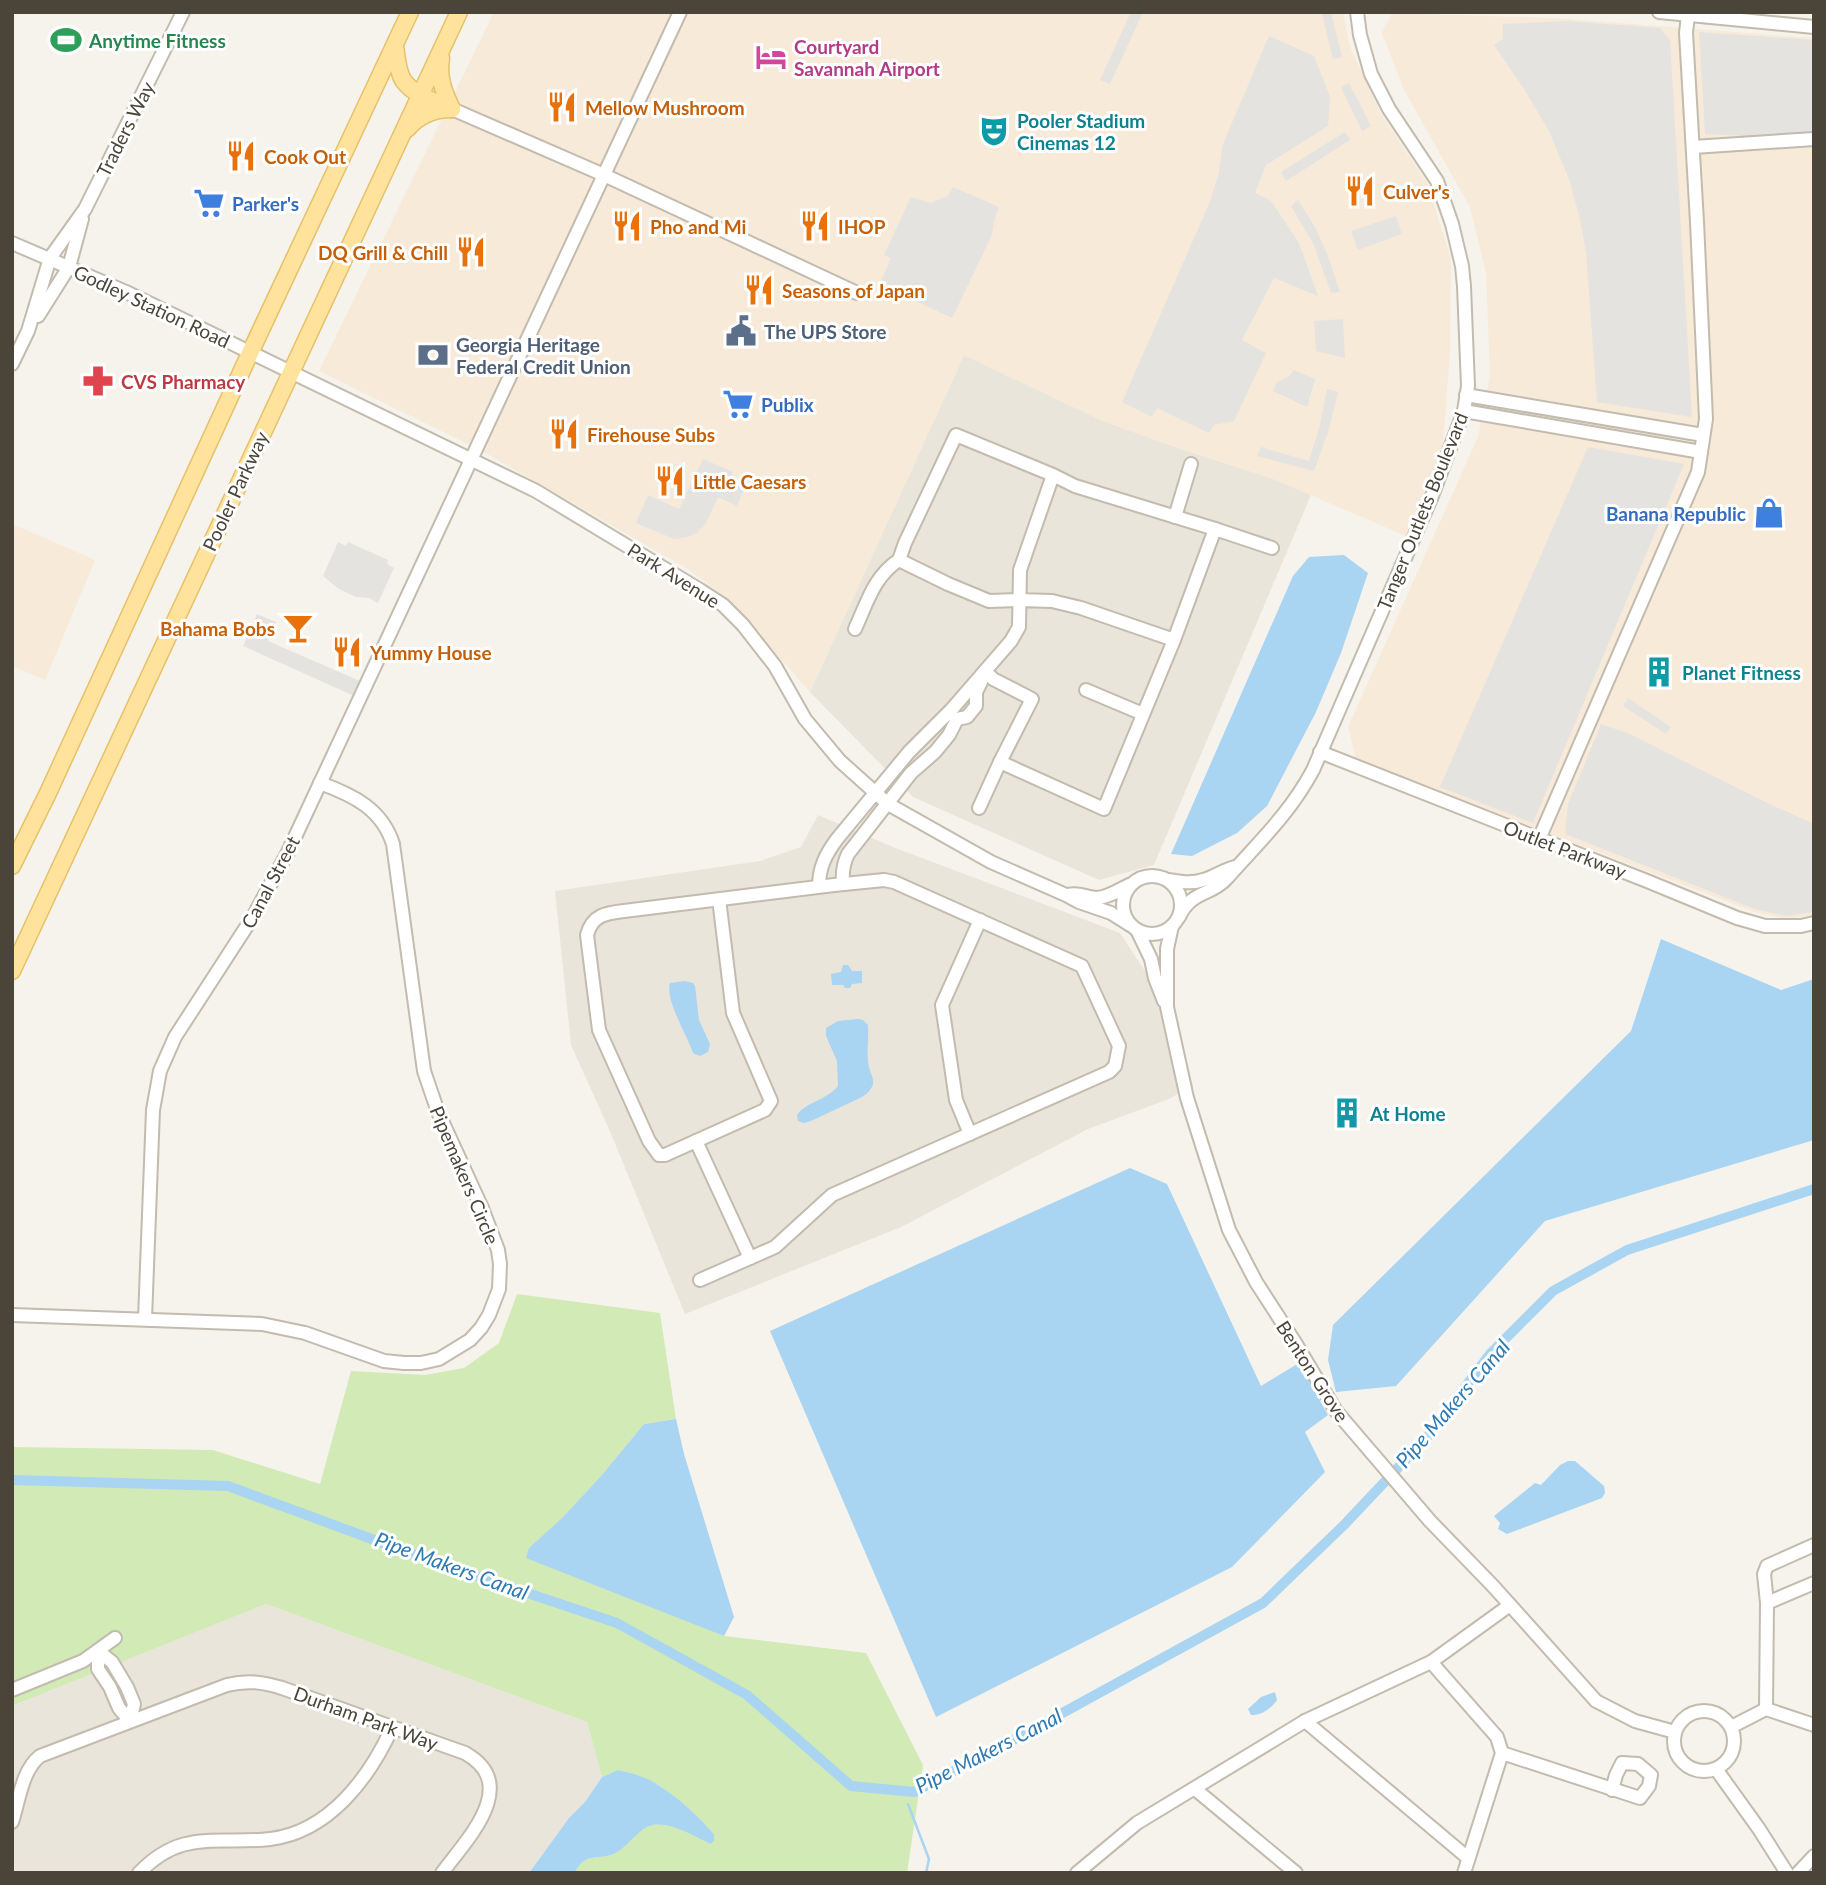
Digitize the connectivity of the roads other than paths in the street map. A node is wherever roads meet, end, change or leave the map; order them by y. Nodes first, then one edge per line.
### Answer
1 (183, 12) edge
2 (410, 12) edge
3 (459, 12) edge
4 (680, 12) edge
5 (1357, 12) edge
6 (1659, 12) edge
7 (1688, 15) junction
8 (1814, 27) edge
9 (443, 44) junction
10 (395, 46) junction
11 (420, 95) junction
12 (452, 109) junction
13 (400, 136) junction
14 (1814, 139) edge
15 (1692, 147) junction
16 (604, 175) junction
17 (85, 208) junction
18 (12, 243) edge
19 (50, 258) junction
20 (69, 267) junction
21 (857, 293) dead end
22 (28, 331) junction
23 (250, 353) junction
24 (12, 365) edge
25 (290, 373) junction
26 (1466, 395) junction
27 (1464, 411) junction
28 (1703, 435) junction
29 (1701, 452) junction
30 (471, 460) junction
31 (1191, 464) dead end
32 (1053, 475) junction
33 (1175, 517) junction
34 (1215, 529) junction
35 (1272, 548) dead end
36 (899, 560) junction
37 (1019, 600) junction
38 (855, 629) dead end
39 (1174, 640) junction
40 (983, 673) junction
41 (1086, 690) dead end
42 (1143, 713) junction
43 (1320, 752) junction
44 (1000, 762) junction
45 (320, 783) junction
46 (874, 793) junction
47 (888, 804) junction
48 (979, 808) dead end
49 (1539, 839) junction
50 (12, 866) edge
51 (1235, 867) junction
52 (1168, 880) junction
53 (1132, 883) junction
54 (843, 884) junction
55 (819, 886) junction
56 (1066, 895) junction
57 (719, 899) junction
58 (980, 920) junction
59 (1176, 922) junction
60 (1814, 923) edge
61 (1134, 927) junction
62 (12, 971) edge
63 (1167, 1007) junction
64 (970, 1134) junction
65 (696, 1141) junction
66 (750, 1258) junction
67 (701, 1280) dead end
68 (12, 1315) edge
69 (145, 1319) junction
70 (1814, 1545) edge
71 (1814, 1583) edge
72 (1767, 1603) junction
73 (1510, 1605) junction
74 (115, 1638) dead end
75 (98, 1651) junction
76 (1431, 1662) junction
77 (121, 1675) junction
78 (107, 1683) junction
79 (12, 1690) edge
80 (1766, 1709) junction
81 (130, 1721) junction
82 (1305, 1721) junction
83 (1814, 1725) edge
84 (1731, 1727) junction
85 (392, 1728) junction
86 (1675, 1731) junction
87 (1502, 1753) junction
88 (1716, 1769) junction
89 (1195, 1789) junction
90 (1612, 1790) dead end
91 (12, 1822) edge
92 (1814, 1856) edge
93 (1468, 1858) junction
94 (139, 1873) edge
95 (442, 1873) edge
96 (1077, 1873) edge
97 (1296, 1873) edge
98 (1464, 1873) edge
99 (1787, 1873) edge
100 (1798, 1873) edge

1 - 17 street, Traders Way
2 - 10 main road
3 - 9 main road, Pooler Parkway
4 - 16 street, Canal Street
5 - 26 street, Tanger Outlets Boulevard
6 - 7 street
7 - 8 street
7 - 15 street
9 - 11 main road, Pooler Parkway
9 - 12 main road
10 - 11 main road
10 - 23 main road
11 - 12 main road
11 - 13 main road, Pooler Parkway
12 - 13 main road
12 - 16 street
13 - 25 main road, Pooler Parkway
14 - 15 street
15 - 28 street
16 - 21 street
16 - 30 street, Canal Street
17 - 19 street, Traders Way
17 - 20 street, Traders Way
18 - 19 street, Godley Station Road
19 - 20 street, Godley Station Road
19 - 22 street, Traders Way
20 - 22 street, Traders Way
20 - 23 street, Godley Station Road
22 - 24 street
23 - 25 street, Godley Station Road
23 - 50 main road
25 - 30 street, Park Avenue
25 - 62 main road, Pooler Parkway
26 - 27 street, Tanger Outlets Boulevard
26 - 28 street
27 - 29 street
27 - 43 street, Tanger Outlets Boulevard
28 - 29 street
29 - 49 street
30 - 45 street, Canal Street
30 - 46 street, Park Avenue
31 - 33 street
32 - 33 street
32 - 36 street
32 - 37 street
33 - 34 street
34 - 35 street
34 - 39 street
36 - 37 street
36 - 38 street
37 - 39 street
37 - 40 street
39 - 42 street
40 - 44 street
40 - 46 street
40 - 47 street
41 - 42 street
42 - 44 street
43 - 49 street, Outlet Parkway
43 - 51 street, Tanger Outlets Boulevard
44 - 48 street
45 - 69 street, Canal Street
45 - 69 street, Pipemakers Circle
46 - 47 street, Park Avenue
46 - 55 street
47 - 54 street
47 - 56 street, Park Avenue
49 - 60 street, Outlet Parkway
51 - 52 street
51 - 59 street, Tanger Outlets Boulevard
52 - 53 street
52 - 59 street
53 - 56 street, Park Avenue
53 - 61 street
54 - 55 street
54 - 58 street
55 - 57 street
56 - 61 street, Park Avenue
57 - 65 street
57 - 65 street
58 - 64 street
58 - 64 street
59 - 61 street
59 - 63 street, Benton Grove
61 - 63 street, Benton Grove
63 - 73 street, Benton Grove
64 - 66 street
65 - 66 street
66 - 67 street
68 - 69 street, Pipemakers Circle
70 - 72 street
71 - 72 street
72 - 80 street
73 - 76 street
73 - 86 street, Benton Grove
74 - 75 street
75 - 77 street
75 - 78 street
75 - 79 street
76 - 82 street
76 - 87 street
77 - 78 street
77 - 81 street
78 - 81 street
80 - 83 street
80 - 84 street
81 - 85 street, Durham Park Way
81 - 91 street, Durham Park Way
82 - 89 street
82 - 93 street
84 - 86 street
84 - 88 street
85 - 94 street
85 - 95 street, Durham Park Way
86 - 88 street
87 - 90 street
87 - 93 street
88 - 99 street
89 - 96 street
89 - 97 street
92 - 100 street
93 - 98 street

